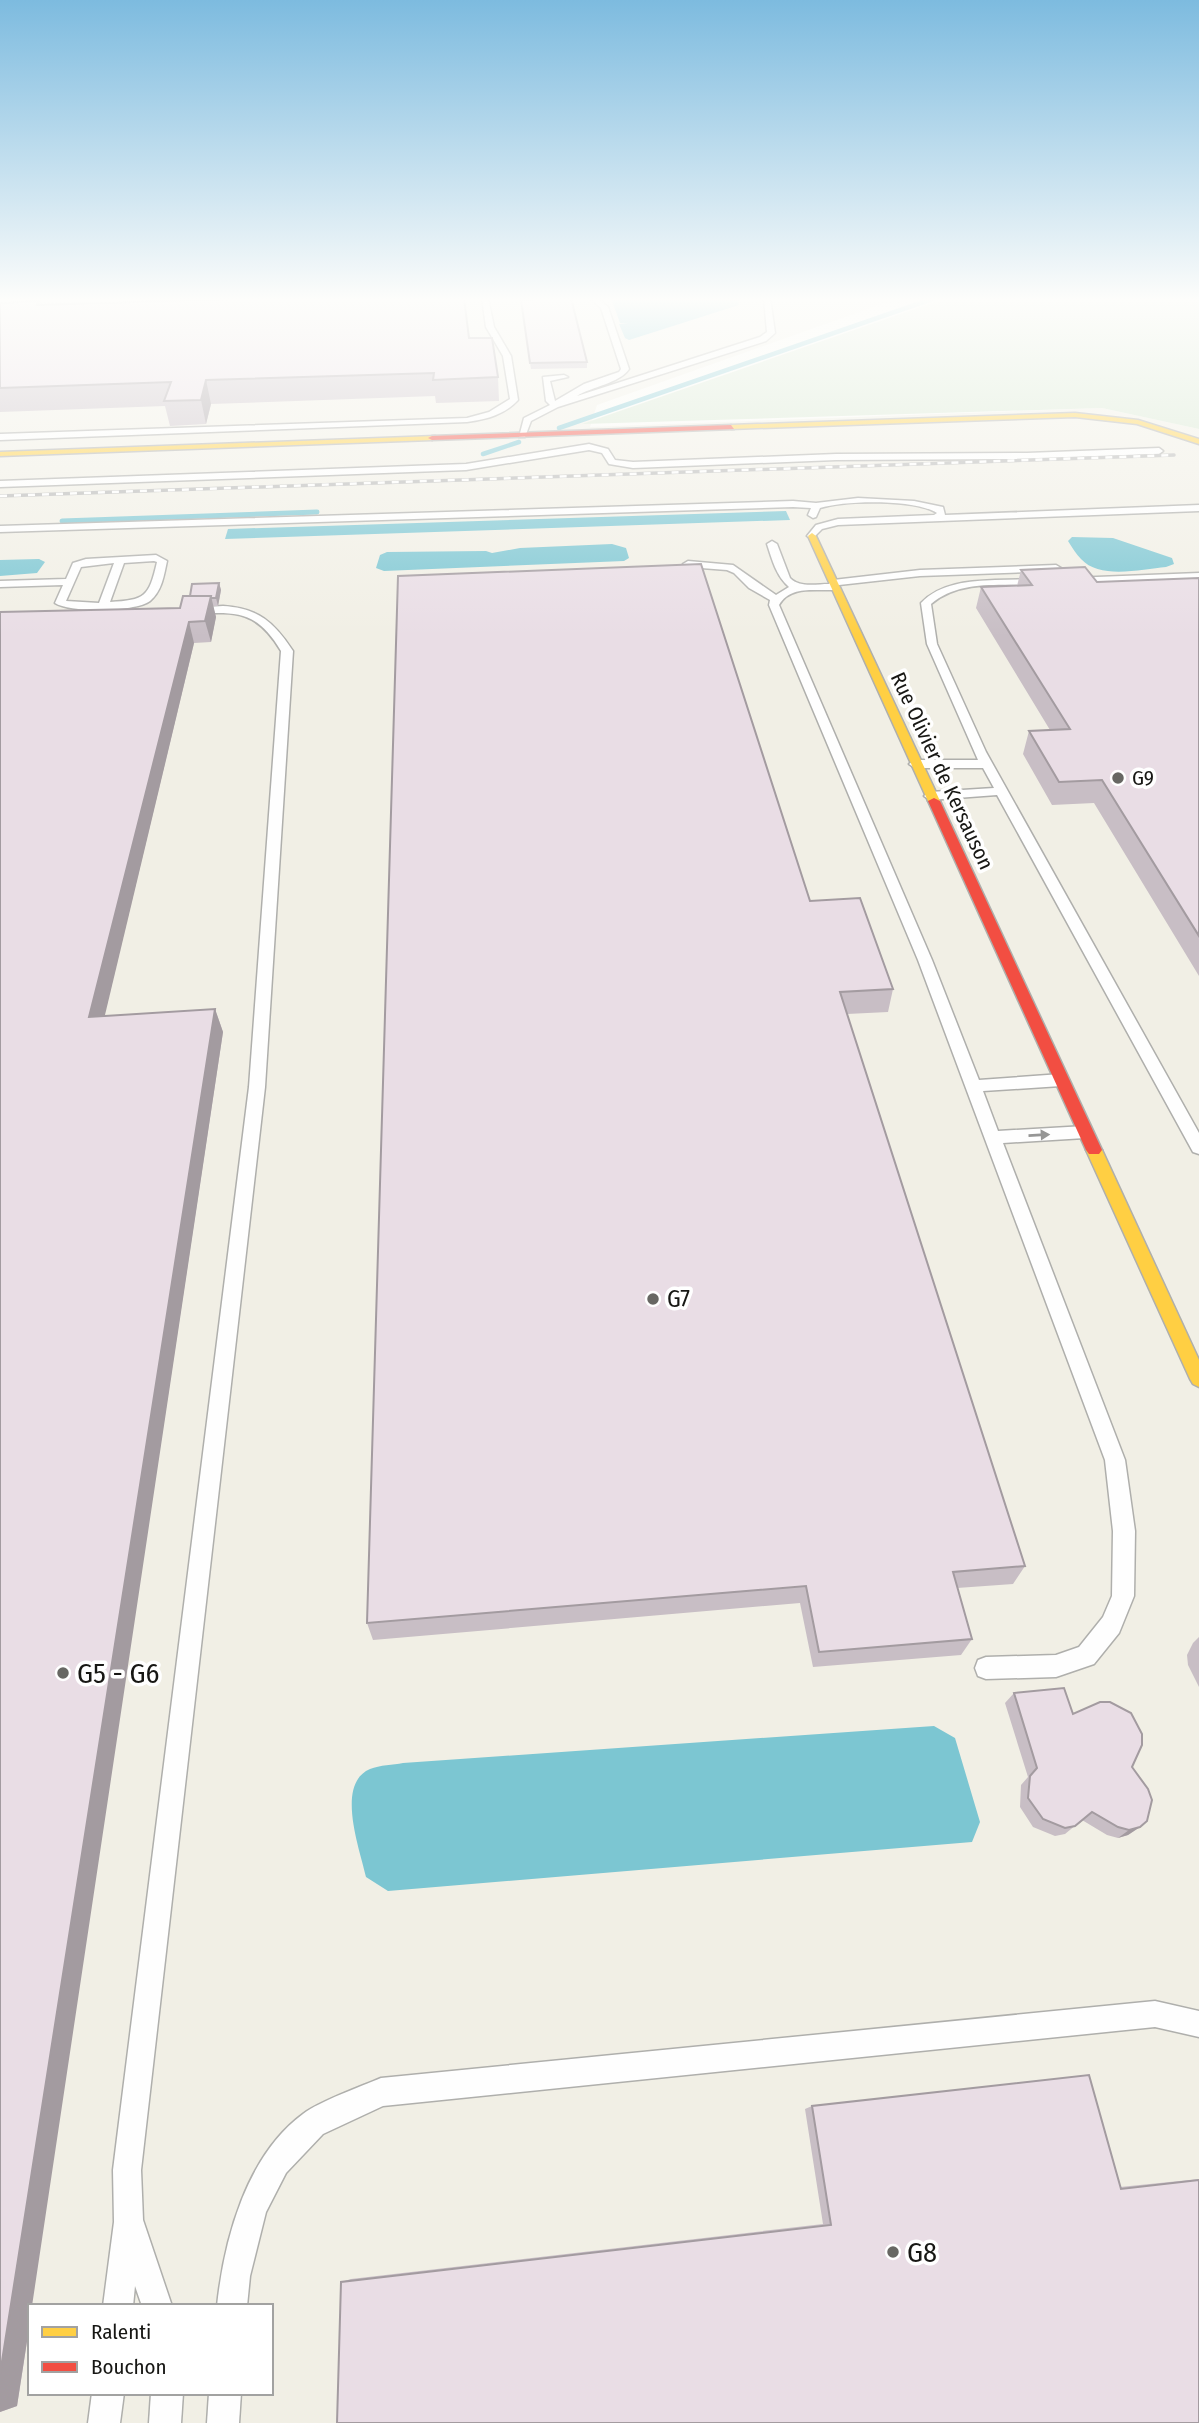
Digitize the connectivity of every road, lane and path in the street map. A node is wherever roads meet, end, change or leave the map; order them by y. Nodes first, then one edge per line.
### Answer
1 (502, 411) joint
2 (542, 411) edge
3 (532, 416) junction
4 (522, 435) junction
5 (0, 437) edge
6 (1199, 442) edge
7 (1159, 451) dead end
8 (0, 454) edge
9 (0, 484) edge
10 (820, 504) junction
11 (1199, 508) edge
12 (938, 517) junction
13 (0, 529) edge
14 (816, 532) junction
15 (772, 544) dead end
16 (120, 560) junction
17 (688, 564) edge
18 (1056, 568) edge
19 (1199, 576) edge
20 (69, 582) junction
21 (0, 584) edge
22 (834, 585) junction
23 (795, 587) junction
24 (776, 599) junction
25 (103, 606) junction
26 (50, 618) edge
27 (915, 764) junction
28 (987, 764) junction
29 (1002, 791) junction
30 (930, 796) junction
31 (1061, 1080) junction
32 (973, 1086) junction
33 (1085, 1132) junction
34 (993, 1138) junction
35 (1199, 1148) edge
36 (1199, 1379) edge
37 (986, 1668) dead end
38 (1199, 2024) edge
39 (128, 2220) junction
40 (118, 2304) edge
41 (156, 2304) edge
42 (232, 2304) edge
43 (108, 2395) edge
44 (167, 2395) edge
45 (225, 2395) edge
46 (104, 2423) edge
47 (164, 2423) edge
48 (223, 2423) edge

1 - 3 lane
1 - 5 lane
2 - 3 lane
3 - 4 lane
4 - 6 street
4 - 8 street
7 - 9 lane
10 - 12 lane
10 - 13 lane
10 - 14 lane
11 - 12 lane
12 - 14 lane
14 - 22 street, Rue Olivier de Kersauson
15 - 23 lane
16 - 20 lane
16 - 25 lane
16 - 25 lane
17 - 24 lane
18 - 22 lane
19 - 28 lane
20 - 21 lane
20 - 25 lane
22 - 23 lane
22 - 27 street, Rue Olivier de Kersauson
23 - 24 lane
24 - 32 lane
26 - 39 lane
27 - 28 lane
27 - 30 street, Rue Olivier de Kersauson
28 - 29 lane
29 - 30 lane
29 - 35 lane
30 - 31 street, Rue Olivier de Kersauson
31 - 32 lane
31 - 33 street, Rue Olivier de Kersauson
32 - 34 lane
34 -> 33 lane
33 - 36 street, Rue Olivier de Kersauson
34 - 37 lane
38 - 42 lane
39 - 40 lane
39 - 41 lane
43 - 46 lane
44 - 47 lane
45 - 48 lane

